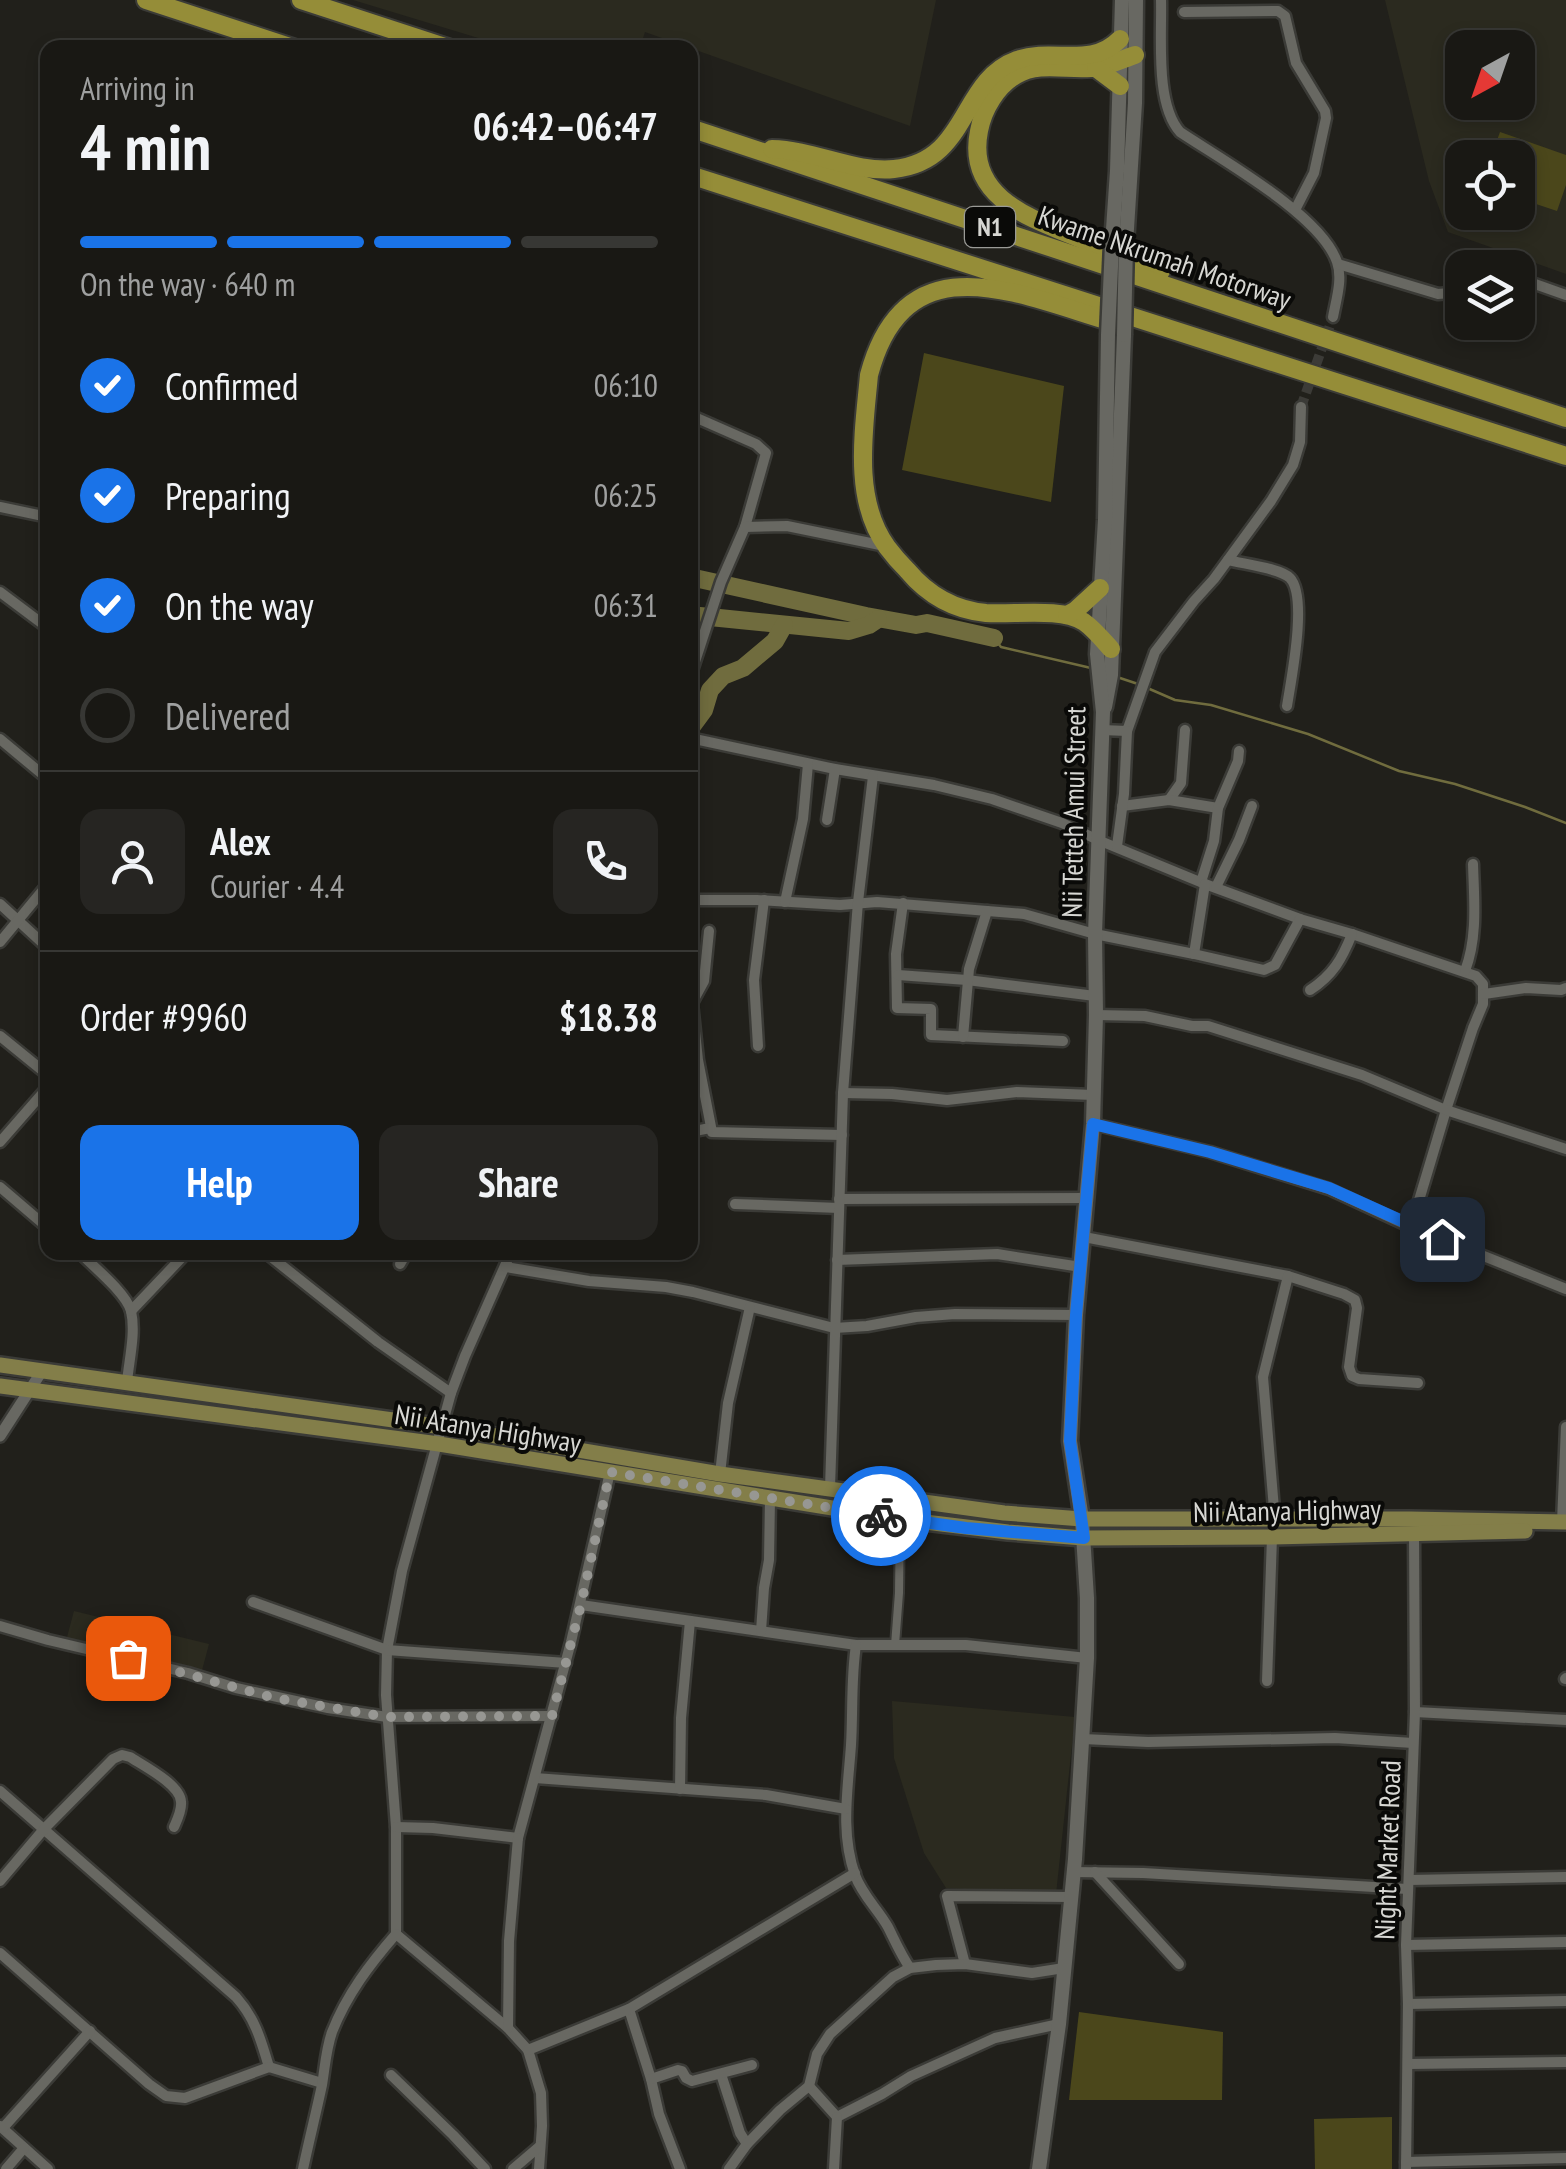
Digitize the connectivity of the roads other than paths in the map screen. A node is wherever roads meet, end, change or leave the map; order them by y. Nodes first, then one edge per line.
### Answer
1 (146, 0) edge
2 (301, 0) edge
3 (1122, 0) edge
4 (1136, 0) edge
5 (1161, 0) edge
6 (1184, 12) dead end
7 (1120, 39) junction
8 (268, 40) edge
9 (424, 40) edge
10 (1128, 58) junction
11 (1096, 68) junction
12 (1120, 86) junction
13 (698, 131) edge
14 (748, 148) junction
15 (698, 178) edge
16 (1295, 210) junction
17 (1120, 244) junction
18 (1338, 264) junction
19 (1535, 284) edge
20 (1445, 293) edge
21 (1566, 294) edge
22 (1333, 317) tunnel mouth
23 (1290, 328) junction
24 (1116, 335) junction
25 (1279, 362) junction
26 (1301, 407) tunnel mouth
27 (1566, 418) edge
28 (698, 419) edge
29 (1566, 456) edge
30 (0, 506) edge
31 (40, 516) edge
32 (745, 527) junction
33 (886, 546) junction
34 (1228, 560) junction
35 (1100, 588) junction
36 (0, 592) edge
37 (1067, 615) junction
38 (40, 622) edge
39 (1098, 635) junction
40 (1111, 650) junction
41 (698, 652) edge
42 (1288, 706) dead end
43 (1103, 712) junction
44 (1102, 730) junction
45 (1126, 730) junction
46 (1185, 730) dead end
47 (0, 739) edge
48 (698, 740) edge
49 (1239, 751) dead end
50 (808, 764) junction
51 (835, 769) junction
52 (40, 772) edge
53 (873, 776) junction
54 (1169, 800) junction
55 (1122, 806) junction
56 (1252, 806) dead end
57 (1218, 808) junction
58 (826, 820) dead end
59 (1098, 840) junction
60 (1117, 846) junction
61 (1473, 864) dead end
62 (1208, 884) junction
63 (40, 894) edge
64 (698, 900) edge
65 (764, 900) junction
66 (785, 902) junction
67 (858, 902) junction
68 (0, 904) edge
69 (903, 904) junction
70 (987, 911) junction
71 (1300, 919) junction
72 (17, 921) junction
73 (709, 931) dead end
74 (1096, 934) junction
75 (1352, 934) junction
76 (40, 941) edge
77 (0, 942) edge
78 (1194, 954) junction
79 (1466, 971) junction
80 (898, 976) junction
81 (967, 980) junction
82 (1566, 988) edge
83 (1310, 990) dead end
84 (698, 993) edge
85 (1484, 994) junction
86 (1095, 996) junction
87 (1096, 1014) junction
88 (0, 1036) edge
89 (963, 1037) junction
90 (1063, 1042) dead end
91 (758, 1046) dead end
92 (698, 1056) edge
93 (40, 1068) edge
94 (843, 1093) junction
95 (1094, 1095) junction
96 (40, 1096) edge
97 (1446, 1110) junction
98 (1093, 1124) junction
99 (710, 1128) junction
100 (698, 1130) edge
101 (842, 1136) junction
102 (0, 1142) edge
103 (1566, 1149) edge
104 (0, 1187) edge
105 (1088, 1198) junction
106 (839, 1203) junction
107 (735, 1204) dead end
108 (40, 1221) edge
109 (1411, 1227) junction
110 (1084, 1237) junction
111 (87, 1260) edge
112 (179, 1260) edge
113 (275, 1260) edge
114 (402, 1260) edge
115 (508, 1260) edge
116 (836, 1260) junction
117 (400, 1264) dead end
118 (506, 1267) junction
119 (1081, 1267) junction
120 (1288, 1276) junction
121 (1566, 1289) edge
122 (750, 1306) junction
123 (130, 1311) junction
124 (1076, 1315) junction
125 (834, 1328) junction
126 (0, 1365) edge
127 (42, 1372) junction
128 (127, 1382) junction
129 (1418, 1383) dead end
130 (0, 1386) edge
131 (30, 1391) junction
132 (451, 1393) junction
133 (443, 1427) junction
134 (1566, 1427) edge
135 (0, 1436) edge
136 (439, 1444) junction
137 (610, 1472) junction
138 (720, 1474) junction
139 (830, 1488) junction
140 (770, 1498) junction
141 (900, 1519) junction
142 (1082, 1520) junction
143 (1565, 1525) edge
144 (1273, 1529) junction
145 (1414, 1533) junction
146 (1084, 1538) junction
147 (252, 1602) dead end
148 (581, 1605) junction
149 (690, 1621) junction
150 (0, 1626) edge
151 (761, 1631) junction
152 (856, 1644) junction
153 (895, 1644) junction
154 (387, 1650) junction
155 (1087, 1658) junction
156 (566, 1663) junction
157 (1267, 1681) dead end
158 (1416, 1712) junction
159 (552, 1716) junction
160 (387, 1717) junction
161 (1566, 1720) edge
162 (1083, 1739) junction
163 (1413, 1744) junction
164 (535, 1778) junction
165 (680, 1788) junction
166 (0, 1790) edge
167 (846, 1809) junction
168 (174, 1827) dead end
169 (396, 1828) junction
170 (44, 1829) junction
171 (518, 1838) junction
172 (1073, 1872) junction
173 (1095, 1872) junction
174 (854, 1873) junction
175 (1566, 1877) edge
176 (0, 1881) edge
177 (1408, 1885) junction
178 (1070, 1897) junction
179 (396, 1934) junction
180 (1566, 1942) edge
181 (1406, 1944) junction
182 (0, 1953) edge
183 (964, 1964) junction
184 (1179, 1964) dead end
185 (910, 1968) junction
186 (1064, 1968) junction
187 (1566, 2001) edge
188 (1408, 2004) junction
189 (629, 2009) junction
190 (1060, 2024) junction
191 (508, 2028) junction
192 (90, 2032) junction
193 (528, 2050) junction
194 (1566, 2062) edge
195 (1408, 2064) junction
196 (752, 2065) dead end
197 (269, 2066) junction
198 (721, 2074) junction
199 (390, 2075) dead end
200 (651, 2078) junction
201 (322, 2083) junction
202 (808, 2086) junction
203 (837, 2117) junction
204 (2, 2127) edge
205 (747, 2144) junction
206 (540, 2146) junction
207 (24, 2148) junction
208 (1566, 2158) edge
209 (1406, 2166) edge
210 (6, 2169) edge
211 (48, 2169) edge
212 (303, 2169) edge
213 (484, 2169) edge
214 (513, 2169) edge
215 (539, 2169) edge
216 (680, 2169) edge
217 (728, 2169) edge
218 (834, 2169) edge
219 (1039, 2169) edge

1 - 8 highway
2 - 9 highway
3 - 7 main road
4 - 10 main road
5 - 16 street
6 - 16 street
7 - 10 main road
7 - 14 highway
10 - 11 highway
10 - 12 main road, Nii Tetteh Amui Street
10 - 17 main road
11 - 12 highway
11 - 23 highway
12 - 17 main road, Nii Tetteh Amui Street
13 - 14 highway, Kwame Nkrumah Motorway / N1
14 - 23 highway, Kwame Nkrumah Motorway / N1
15 - 25 highway, N1
16 - 18 street
17 - 24 main road, Nii Tetteh Amui Street, bridge
18 - 20 street
18 - 22 street
19 - 21 street
23 - 27 highway, Kwame Nkrumah Motorway / N1
24 - 35 main road, Nii Tetteh Amui Street
24 - 40 main road
25 - 29 highway, N1
25 - 33 highway
26 - 34 street
28 - 32 street
30 - 31 street
32 - 33 street
32 - 41 street
33 - 37 highway
34 - 42 street
34 - 45 street
35 - 37 highway
35 - 39 main road, Nii Tetteh Amui Street
36 - 38 street
37 - 39 highway
39 - 40 highway
39 - 43 main road, Nii Tetteh Amui Street
40 - 43 main road
43 - 44 main road, Nii Tetteh Amui Street
44 - 45 street
44 - 59 main road, Nii Tetteh Amui Street
45 - 55 street
46 - 54 street
47 - 52 street
48 - 50 street
49 - 57 street
50 - 51 street
50 - 66 street
51 - 53 street
51 - 58 street
53 - 59 street
53 - 67 street
54 - 55 street
54 - 57 street
55 - 60 street
56 - 62 street
57 - 62 street
59 - 60 street
59 - 74 main road, Nii Tetteh Amui Street
60 - 62 street
61 - 79 street
62 - 71 street
62 - 78 street
63 - 72 street
64 - 65 street
65 - 66 street
65 - 91 street
66 - 67 street
67 - 69 street
67 - 94 street
68 - 72 street
69 - 70 street
69 - 80 street
70 - 74 street
70 - 81 street
71 - 75 street
71 - 78 street
72 - 76 street
72 - 77 street
73 - 84 street
74 - 78 street
74 - 86 main road, Nii Tetteh Amui Street
75 - 79 street
75 - 83 street
79 - 85 street
80 - 81 street
80 - 89 street
81 - 86 street
81 - 89 street
82 - 85 street
85 - 97 street
86 - 87 main road, Nii Tetteh Amui Street
87 - 95 main road, Nii Tetteh Amui Street
87 - 97 street
88 - 93 street
89 - 90 street
92 - 99 street
94 - 95 street
94 - 101 street
95 - 98 main road, Nii Tetteh Amui Street
96 - 102 street
97 - 103 street
97 - 109 street
98 - 105 main road, Nii Tetteh Amui Street
98 - 109 street
99 - 100 street
99 - 101 street
101 - 106 street
104 - 108 street
105 - 106 street
105 - 110 main road, Nii Tetteh Amui Street
106 - 107 street
106 - 116 street
109 - 121 street
110 - 119 main road, Nii Tetteh Amui Street
110 - 120 street
111 - 123 street
112 - 123 street
113 - 132 street
114 - 117 street
115 - 118 street
116 - 119 street
116 - 125 street
118 - 122 street
118 - 132 street
119 - 124 main road, Nii Tetteh Amui Street
120 - 129 street
120 - 144 street
122 - 125 street
122 - 138 street
123 - 128 street
124 - 125 street
124 - 142 main road, Nii Tetteh Amui Street
125 - 139 street
126 - 127 main road
127 - 128 main road
127 - 131 street
128 - 133 main road
130 - 131 main road, Nii Atanya Highway
131 - 135 street
131 - 136 main road, Nii Atanya Highway
132 - 133 street
133 - 136 street
133 - 138 main road
134 - 143 street
136 - 137 main road, Nii Atanya Highway
136 - 154 street
137 - 140 main road, Nii Atanya Highway
137 - 148 street
138 - 139 main road
139 - 142 main road
140 - 141 main road, Nii Atanya Highway
140 - 151 street
141 - 146 main road, Nii Atanya Highway
141 - 153 street
142 - 144 main road
142 - 146 main road, Nii Tetteh Amui Street
143 - 144 main road
143 - 145 main road, Nii Atanya Highway
144 - 145 main road, Nii Atanya Highway
144 - 146 main road, Nii Atanya Highway
144 - 157 street
145 - 158 street, Night Market Road
146 - 155 main road, Nii Tetteh Amui Street
147 - 154 street
148 - 149 street
148 - 156 street
149 - 151 street
149 - 165 street
150 - 160 street
151 - 152 street
152 - 153 street
152 - 167 street
153 - 155 street
154 - 156 street
154 - 160 street
155 - 162 main road, Nii Tetteh Amui Street
156 - 159 street
158 - 161 street
158 - 163 street, Night Market Road
159 - 160 street
159 - 164 street
160 - 169 street
162 - 163 street
162 - 172 main road, Nii Tetteh Amui Street
163 - 177 street, Night Market Road
164 - 165 street
164 - 171 street
165 - 167 street
166 - 170 street
167 - 174 street
168 - 170 street
169 - 171 street
169 - 179 street
170 - 176 street
170 - 197 street
171 - 191 street
172 - 173 street
172 - 178 main road, Nii Tetteh Amui Street
173 - 177 street
173 - 184 street
174 - 185 street
174 - 189 street
175 - 177 street
177 - 181 street, Night Market Road
178 - 183 street
178 - 186 main road, Nii Tetteh Amui Street
179 - 191 street
179 - 201 street
180 - 181 street
181 - 188 street, Night Market Road
182 - 192 street
183 - 185 street
183 - 186 street
185 - 202 street
186 - 190 main road, Nii Tetteh Amui Street
187 - 188 street
188 - 195 street, Night Market Road
189 - 193 street
189 - 200 street
190 - 203 street
190 - 219 main road, Nii Tetteh Amui Street
191 - 193 street
192 - 197 street
192 - 204 street
193 - 206 street
194 - 195 street
195 - 209 street, Night Market Road
196 - 198 street
197 - 201 street
198 - 200 street
198 - 205 street
199 - 213 street
200 - 216 street
201 - 212 street
202 - 203 street
202 - 205 street
203 - 218 street
204 - 207 street
205 - 217 street
206 - 214 street
206 - 215 street
207 - 210 street
207 - 211 street
208 - 209 street

